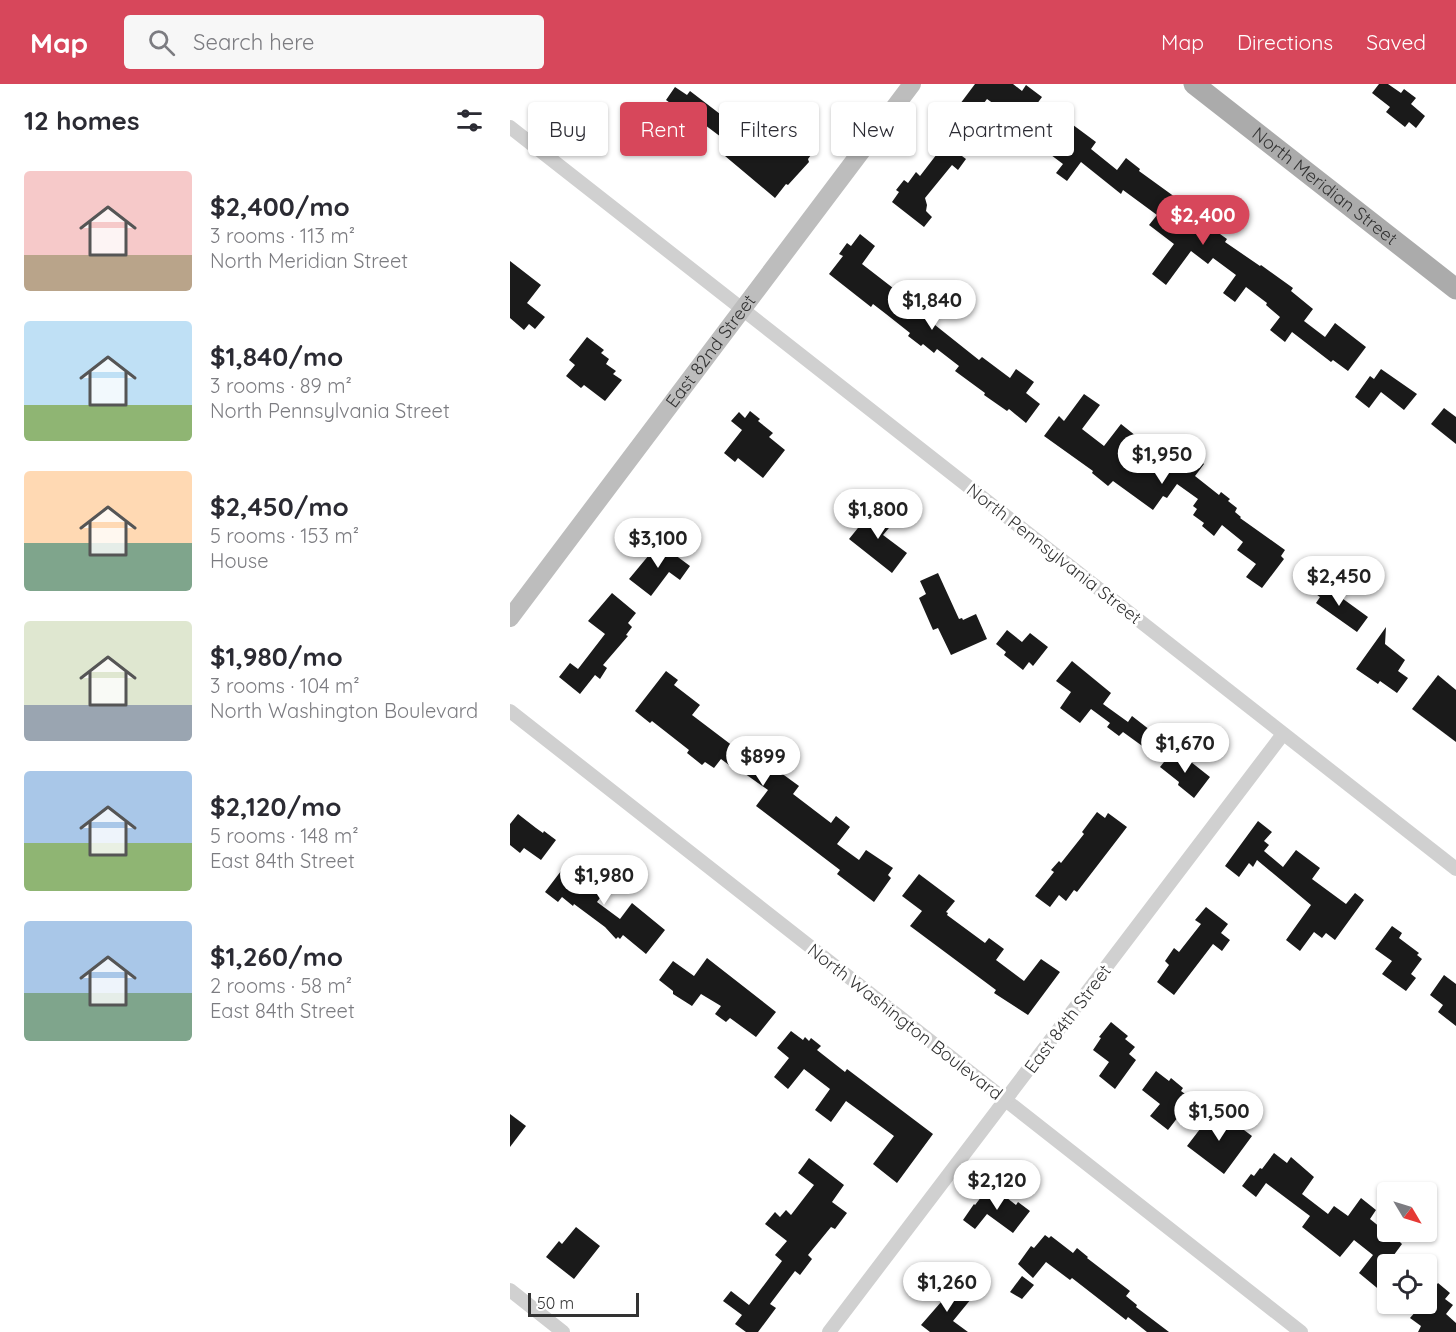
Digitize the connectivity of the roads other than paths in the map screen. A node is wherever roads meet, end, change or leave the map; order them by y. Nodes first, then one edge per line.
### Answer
1 (912, 84) edge
2 (1194, 84) edge
3 (510, 127) edge
4 (1456, 290) edge
5 (743, 309) junction
6 (510, 618) edge
7 (510, 711) edge
8 (1282, 734) junction
9 (1456, 869) edge
10 (1006, 1101) junction
11 (510, 1290) edge
12 (563, 1332) edge
13 (829, 1332) edge
14 (1301, 1332) edge

1 - 5 street, East 82nd Street
2 - 4 main road, North Meridian Street
3 - 5 street, North Pennsylvania Street
5 - 6 street, East 82nd Street
5 - 8 street, North Pennsylvania Street
7 - 10 street, North Washington Boulevard
8 - 9 street, North Pennsylvania Street
8 - 10 street, East 84th Street
10 - 13 street, East 84th Street
10 - 14 street, North Washington Boulevard
11 - 12 street

